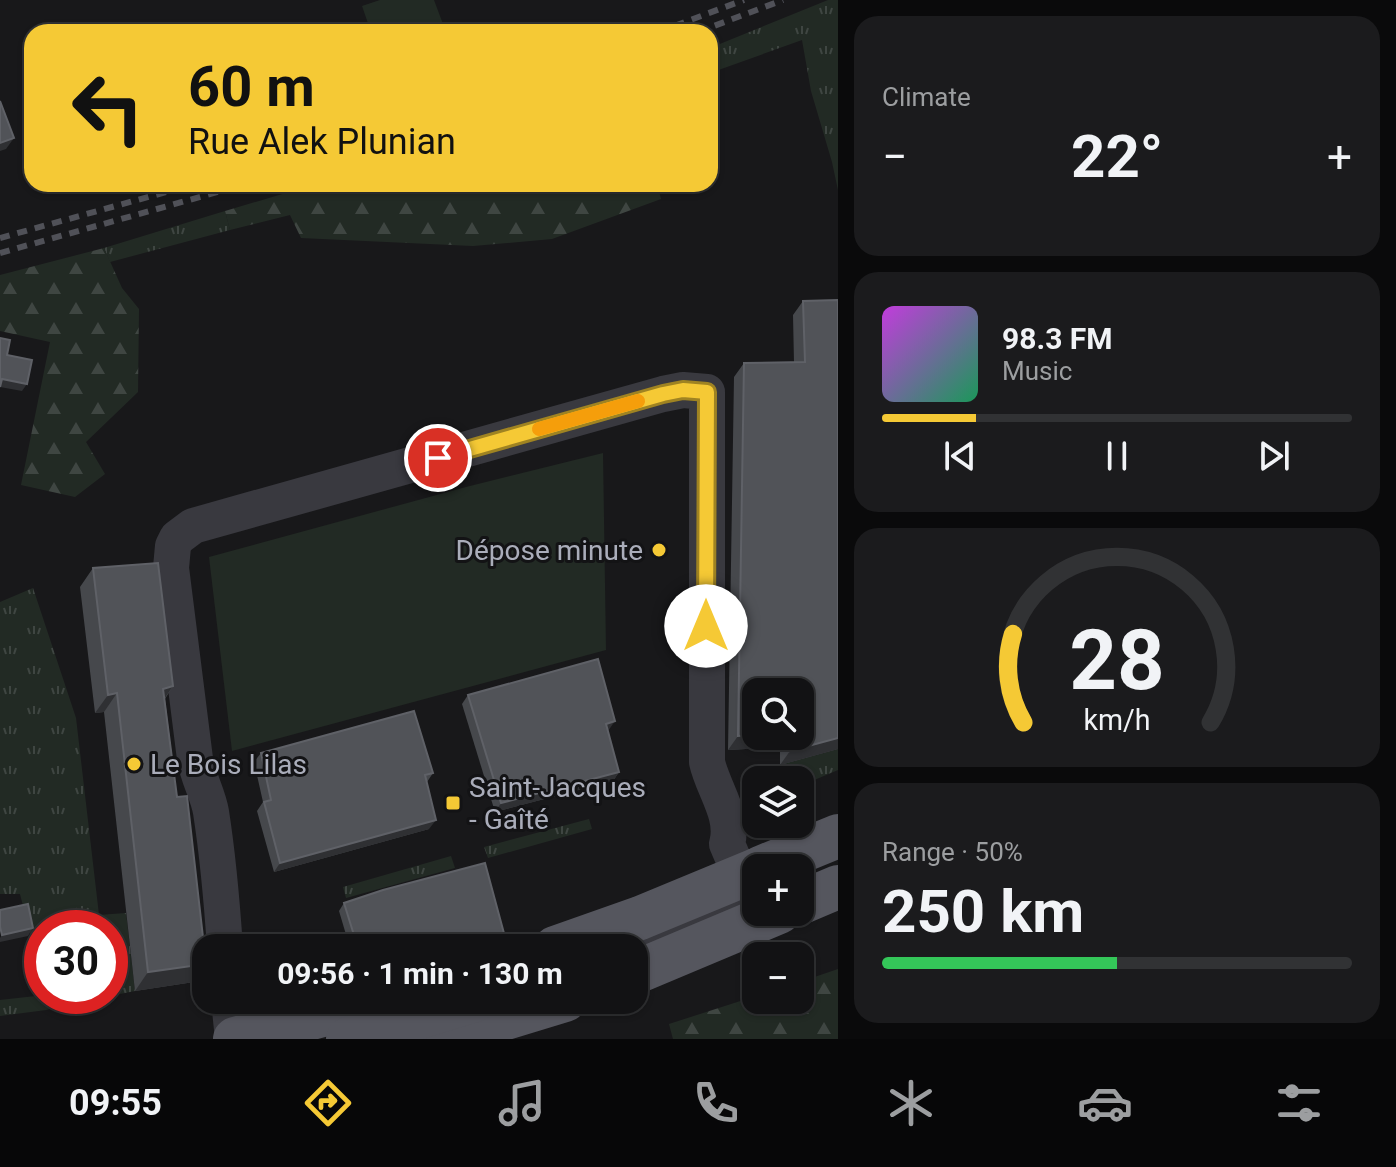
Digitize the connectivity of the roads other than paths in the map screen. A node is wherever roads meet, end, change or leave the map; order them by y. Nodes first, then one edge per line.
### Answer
1 (838, 836) edge
2 (794, 854) edge
3 (742, 860) edge
4 (742, 876) edge
5 (838, 887) edge
6 (814, 897) edge
7 (746, 926) edge
8 (224, 934) edge
9 (637, 934) edge
10 (648, 967) edge
11 (231, 1014) edge
12 (326, 1014) edge
13 (429, 1014) edge
14 (519, 1014) edge
15 (234, 1039) edge
16 (348, 1039) edge
17 (437, 1039) edge

1 - 2 main road
3 - 8 street
4 - 9 main road
5 - 6 main road
7 - 10 main road
11 - 15 street
12 - 15 main road
13 - 16 main road
14 - 17 main road

